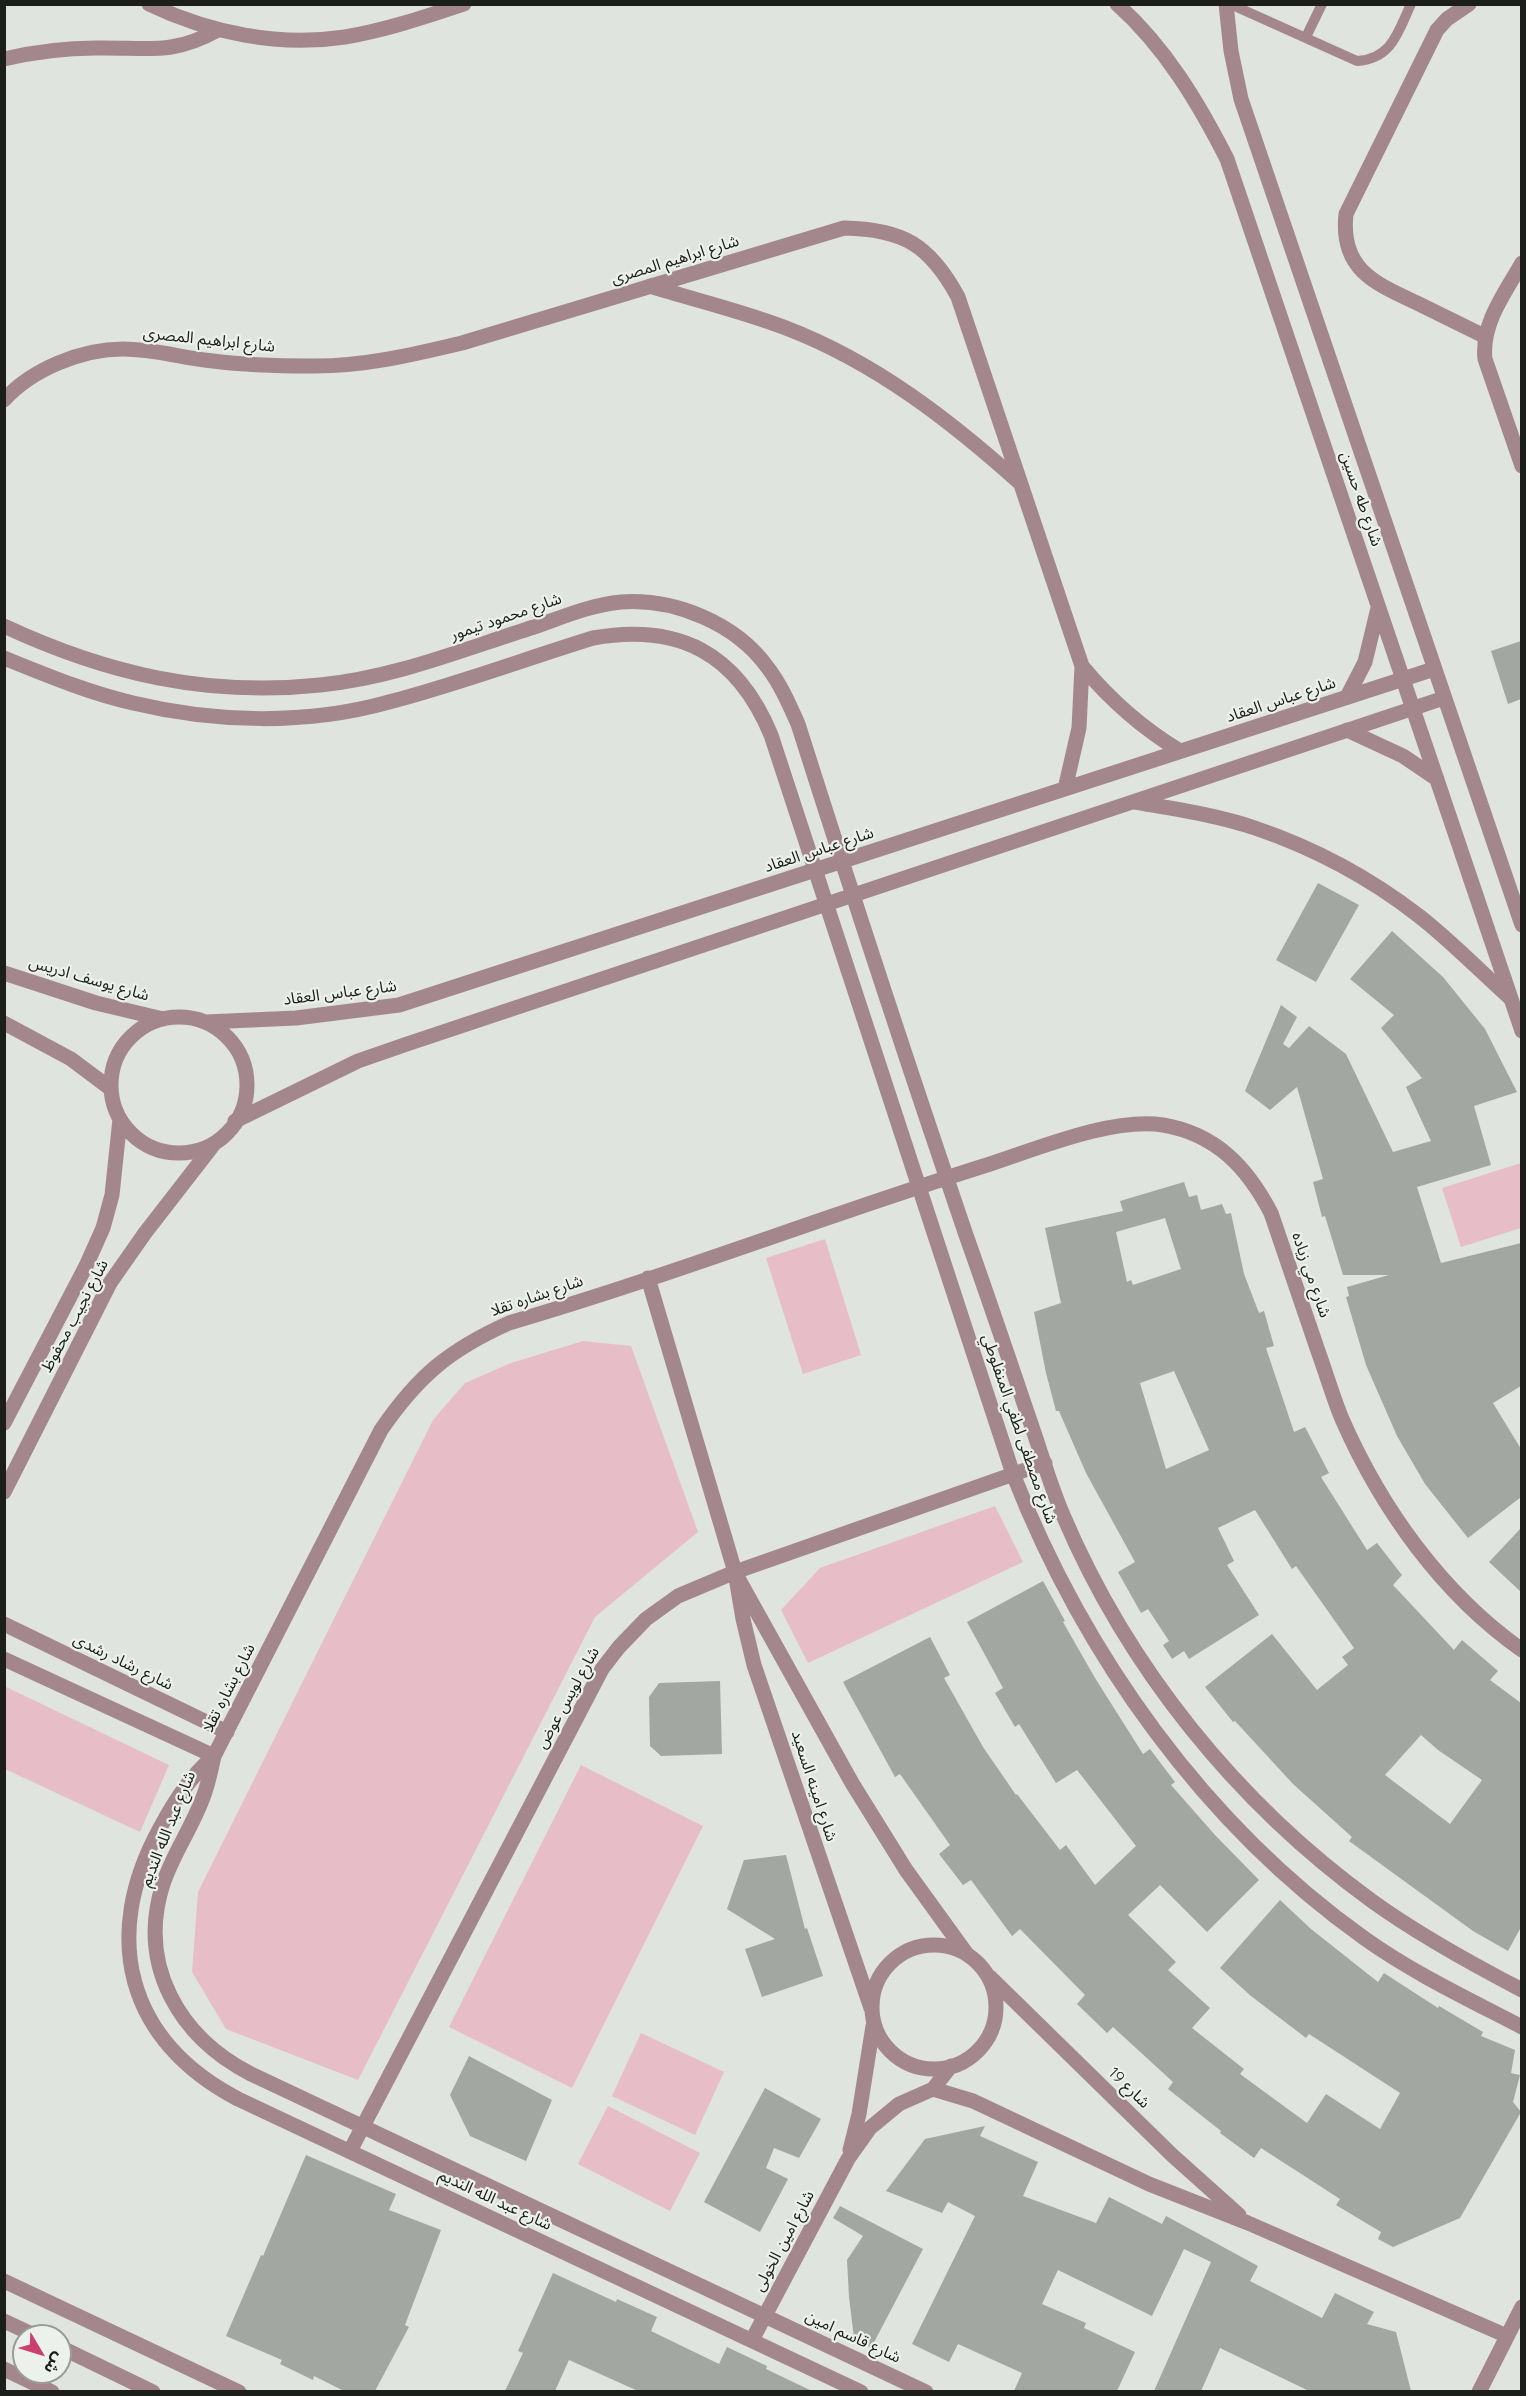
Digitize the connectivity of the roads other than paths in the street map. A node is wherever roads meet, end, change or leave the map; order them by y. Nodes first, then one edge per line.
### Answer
1 (149, 4) edge
2 (464, 4) edge
3 (1117, 4) edge
4 (1228, 4) edge
5 (1322, 4) edge
6 (1412, 4) edge
7 (1469, 4) edge
8 (218, 30) junction
9 (1306, 37) junction
10 (4, 59) edge
11 (1521, 262) edge
12 (650, 286) junction
13 (1484, 336) junction
14 (4, 400) edge
15 (1521, 466) edge
16 (1021, 484) junction
17 (1379, 605) junction
18 (4, 626) edge
19 (459, 652) junction
20 (4, 658) edge
21 (1082, 666) junction
22 (1434, 669) junction
23 (466, 678) junction
24 (1404, 679) junction
25 (1347, 697) junction
26 (1444, 698) junction
27 (1413, 708) junction
28 (1347, 730) junction
29 (1180, 751) junction
30 (1437, 779) junction
31 (1065, 789) junction
32 (1132, 802) junction
33 (842, 862) junction
34 (814, 871) junction
35 (852, 895) junction
36 (825, 904) junction
37 (1519, 908) edge
38 (1521, 925) edge
39 (4, 973) edge
40 (1510, 998) junction
41 (163, 1019) junction
42 (206, 1022) junction
43 (4, 1023) edge
44 (1521, 1031) edge
45 (111, 1089) junction
46 (120, 1119) junction
47 (236, 1121) junction
48 (217, 1140) junction
49 (947, 1177) junction
50 (918, 1187) junction
51 (648, 1278) junction
52 (4, 1423) edge
53 (1044, 1463) junction
54 (1012, 1474) junction
55 (4, 1492) edge
56 (735, 1572) junction
57 (4, 1624) edge
58 (1521, 1650) edge
59 (4, 1659) edge
60 (227, 1732) junction
61 (214, 1756) junction
62 (966, 1953) junction
63 (988, 1975) junction
64 (1521, 1990) edge
65 (872, 2015) junction
66 (1521, 2027) edge
67 (951, 2066) junction
68 (916, 2067) junction
69 (933, 2089) junction
70 (363, 2126) junction
71 (350, 2151) junction
72 (848, 2158) junction
73 (1248, 2223) junction
74 (4, 2281) edge
75 (1521, 2307) edge
76 (765, 2315) junction
77 (1507, 2336) junction
78 (752, 2340) junction
79 (72, 2353) edge
80 (4, 2369) edge
81 (52, 2391) edge
82 (153, 2391) edge
83 (239, 2391) edge
84 (861, 2391) edge
85 (926, 2391) edge
86 (1479, 2391) edge

1 - 8 street
2 - 8 street
3 - 17 street, شارع طه حسين
4 - 9 lane
4 - 22 street, شارع طه حسين
5 - 9 lane
6 - 9 lane
7 - 13 street
8 - 10 street
11 - 13 street
12 - 14 street, شارع ابراهيم المصرى
12 - 16 street
12 - 16 street, شارع ابراهيم المصرى
13 - 15 street
16 - 21 street, شارع ابراهيم المصرى
17 - 24 street, شارع طه حسين
17 - 25 street
18 - 19 street, شارع محمود تيمور
19 - 23 street
19 - 33 street, شارع محمود تيمور
20 - 23 street
21 - 29 street, شارع ابراهيم المصرى
21 - 31 street, شارع ابراهيم المصرى
22 - 24 street, شارع عباس العقاد
22 - 26 street, شارع طه حسين
23 - 34 street
24 - 25 street, شارع عباس العقاد
24 - 27 street, شارع طه حسين
25 - 29 street, شارع عباس العقاد
26 - 27 street
26 - 37 street, شارع طه حسين
27 - 28 street
27 - 30 street, شارع طه حسين
28 - 30 street
28 - 32 street
29 - 31 street, شارع عباس العقاد
30 - 40 street, شارع طه حسين
31 - 33 street, شارع عباس العقاد
32 - 35 street
32 - 40 street
33 - 34 street, شارع عباس العقاد
33 - 35 street, شارع محمود تيمور
34 - 36 street
34 - 42 street, شارع عباس العقاد
35 - 36 street
35 - 49 street, شارع مصطفى لطفي المنفلوطي
36 - 47 street
36 - 50 street, شارع مصطفى لطفي المنفلوطي
37 - 38 street, شارع طه حسين
39 - 41 street, شارع يوسف ادريس
40 - 44 street, شارع طه حسين
41 - 42 street
41 - 45 street
42 - 47 street
43 - 45 street
45 - 46 street
46 - 48 street
46 - 52 street, شارع نجيب محفوظ
47 - 48 street
48 - 55 street, شارع نجيب محفوظ
49 - 50 street, شارع بشاره تقلا
49 - 53 street, شارع مصطفى لطفي المنفلوطي
49 - 58 street, شارع مي زياده
50 - 51 street, شارع بشاره تقلا
50 - 54 street, شارع مصطفى لطفي المنفلوطي
51 - 56 street, شارع امينه السعيد
51 - 60 street, شارع بشاره تقلا
53 - 54 street, شارع لويس عوض
53 - 64 street, شارع مصطفى لطفي المنفلوطي
54 - 56 street, شارع لويس عوض
54 - 66 street, شارع مصطفى لطفي المنفلوطي
56 - 62 street, شارع امينه السعيد
56 - 65 street, شارع امينه السعيد
56 - 70 street, شارع لويس عوض
57 - 60 street, شارع رشاد رشدى
59 - 61 street
60 - 61 street, شارع بشاره تقلا
61 - 70 street, شارع عبد الله النديم
61 - 71 street, شارع عبد الله النديم
62 - 63 street
62 - 65 street
63 - 67 street
63 - 73 street, شارع 19
65 - 68 street
65 - 72 street, شارع امين الخولى
67 - 68 street
67 - 69 street
68 - 69 street
69 - 72 street, شارع امين الخولى
69 - 73 street, شارع 19
70 - 71 street, شارع لويس عوض
70 - 76 street, شارع عبد الله النديم
71 - 78 street, شارع عبد الله النديم
72 - 76 street, شارع امين الخولى
73 - 77 street, شارع 19
74 - 83 street
75 - 77 street
76 - 78 street, شارع امين الخولى
76 - 85 street, شارع قاسم امين
77 - 86 street
78 - 84 street
79 - 82 street
80 - 81 street

